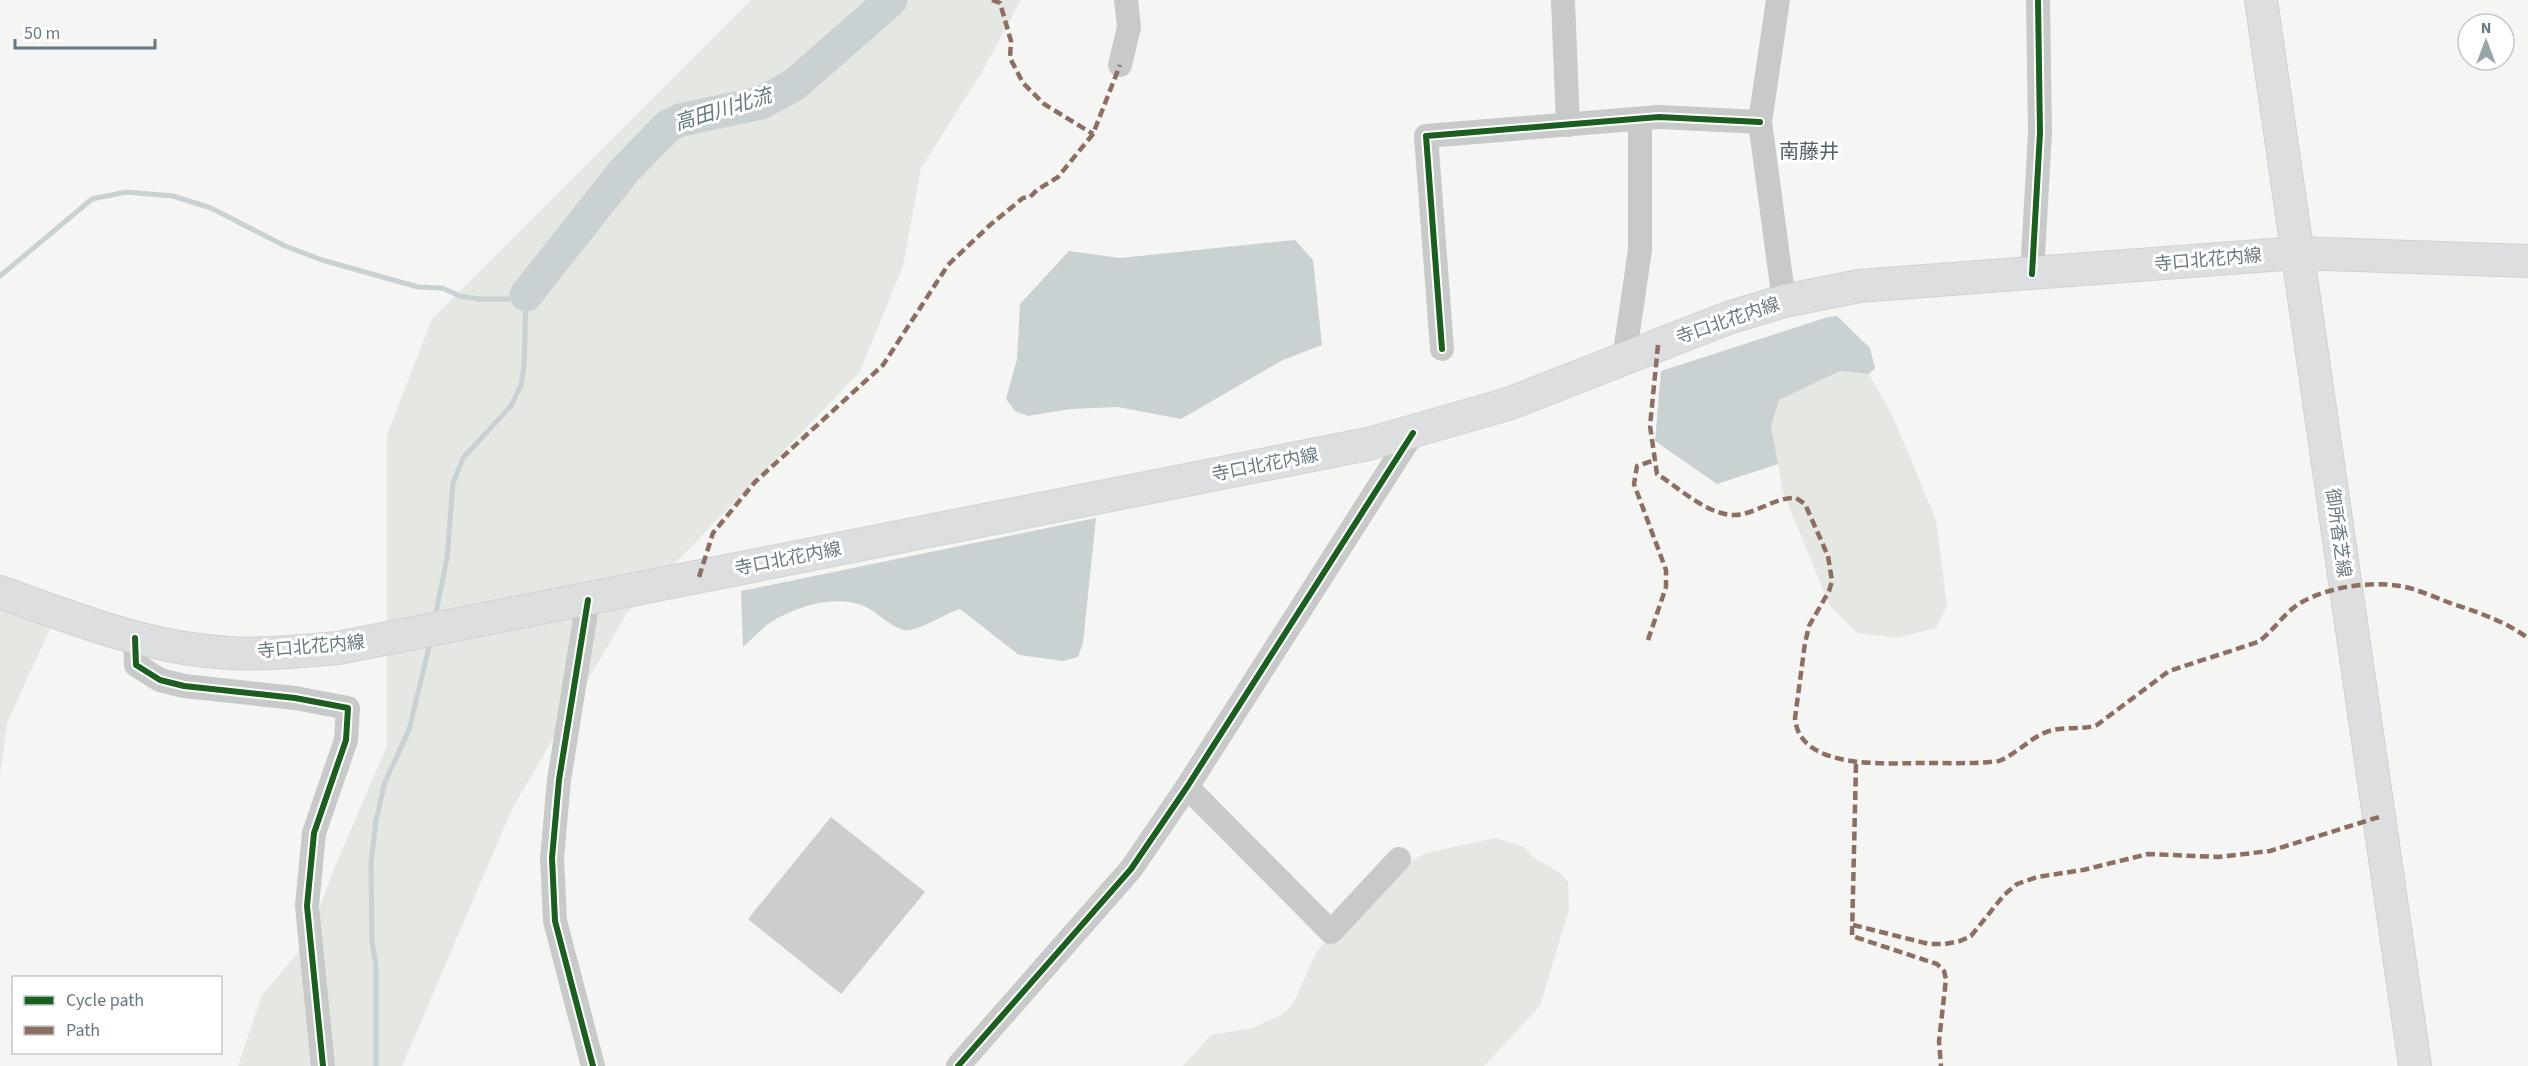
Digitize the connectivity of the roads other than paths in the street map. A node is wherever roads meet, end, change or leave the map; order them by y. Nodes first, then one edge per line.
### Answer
1 (1126, 0) edge
2 (1563, 0) edge
3 (1778, 0) edge
4 (2038, 0) edge
5 (2261, 0) edge
6 (1120, 65) dead end
7 (1640, 119) junction
8 (1760, 122) junction
9 (1568, 125) junction
10 (2297, 253) junction
11 (2528, 261) edge
12 (2031, 274) junction
13 (1784, 301) junction
14 (1442, 349) dead end
15 (1624, 359) junction
16 (1413, 433) junction
17 (0, 592) edge
18 (588, 600) junction
19 (135, 638) junction
20 (1187, 787) junction
21 (1399, 859) dead end
22 (323, 1066) edge
23 (593, 1066) edge
24 (958, 1066) edge
25 (2415, 1066) edge

1 - 6 street
2 - 9 street
3 - 8 street
4 - 12 street
5 - 10 main road, 御所香芝線
7 - 8 street
7 - 9 street
7 - 15 street
8 - 13 street
9 - 14 street
10 - 11 main road, 寺口北花内線
10 - 12 main road, 寺口北花内線
10 - 25 main road, 御所香芝線
12 - 13 main road, 寺口北花内線
13 - 15 main road, 寺口北花内線
15 - 16 main road, 寺口北花内線
16 - 18 main road, 寺口北花内線
16 - 20 street
17 - 19 main road, 寺口北花内線
18 - 19 main road, 寺口北花内線
18 - 23 street
19 - 22 street
20 - 21 street
20 - 24 street

